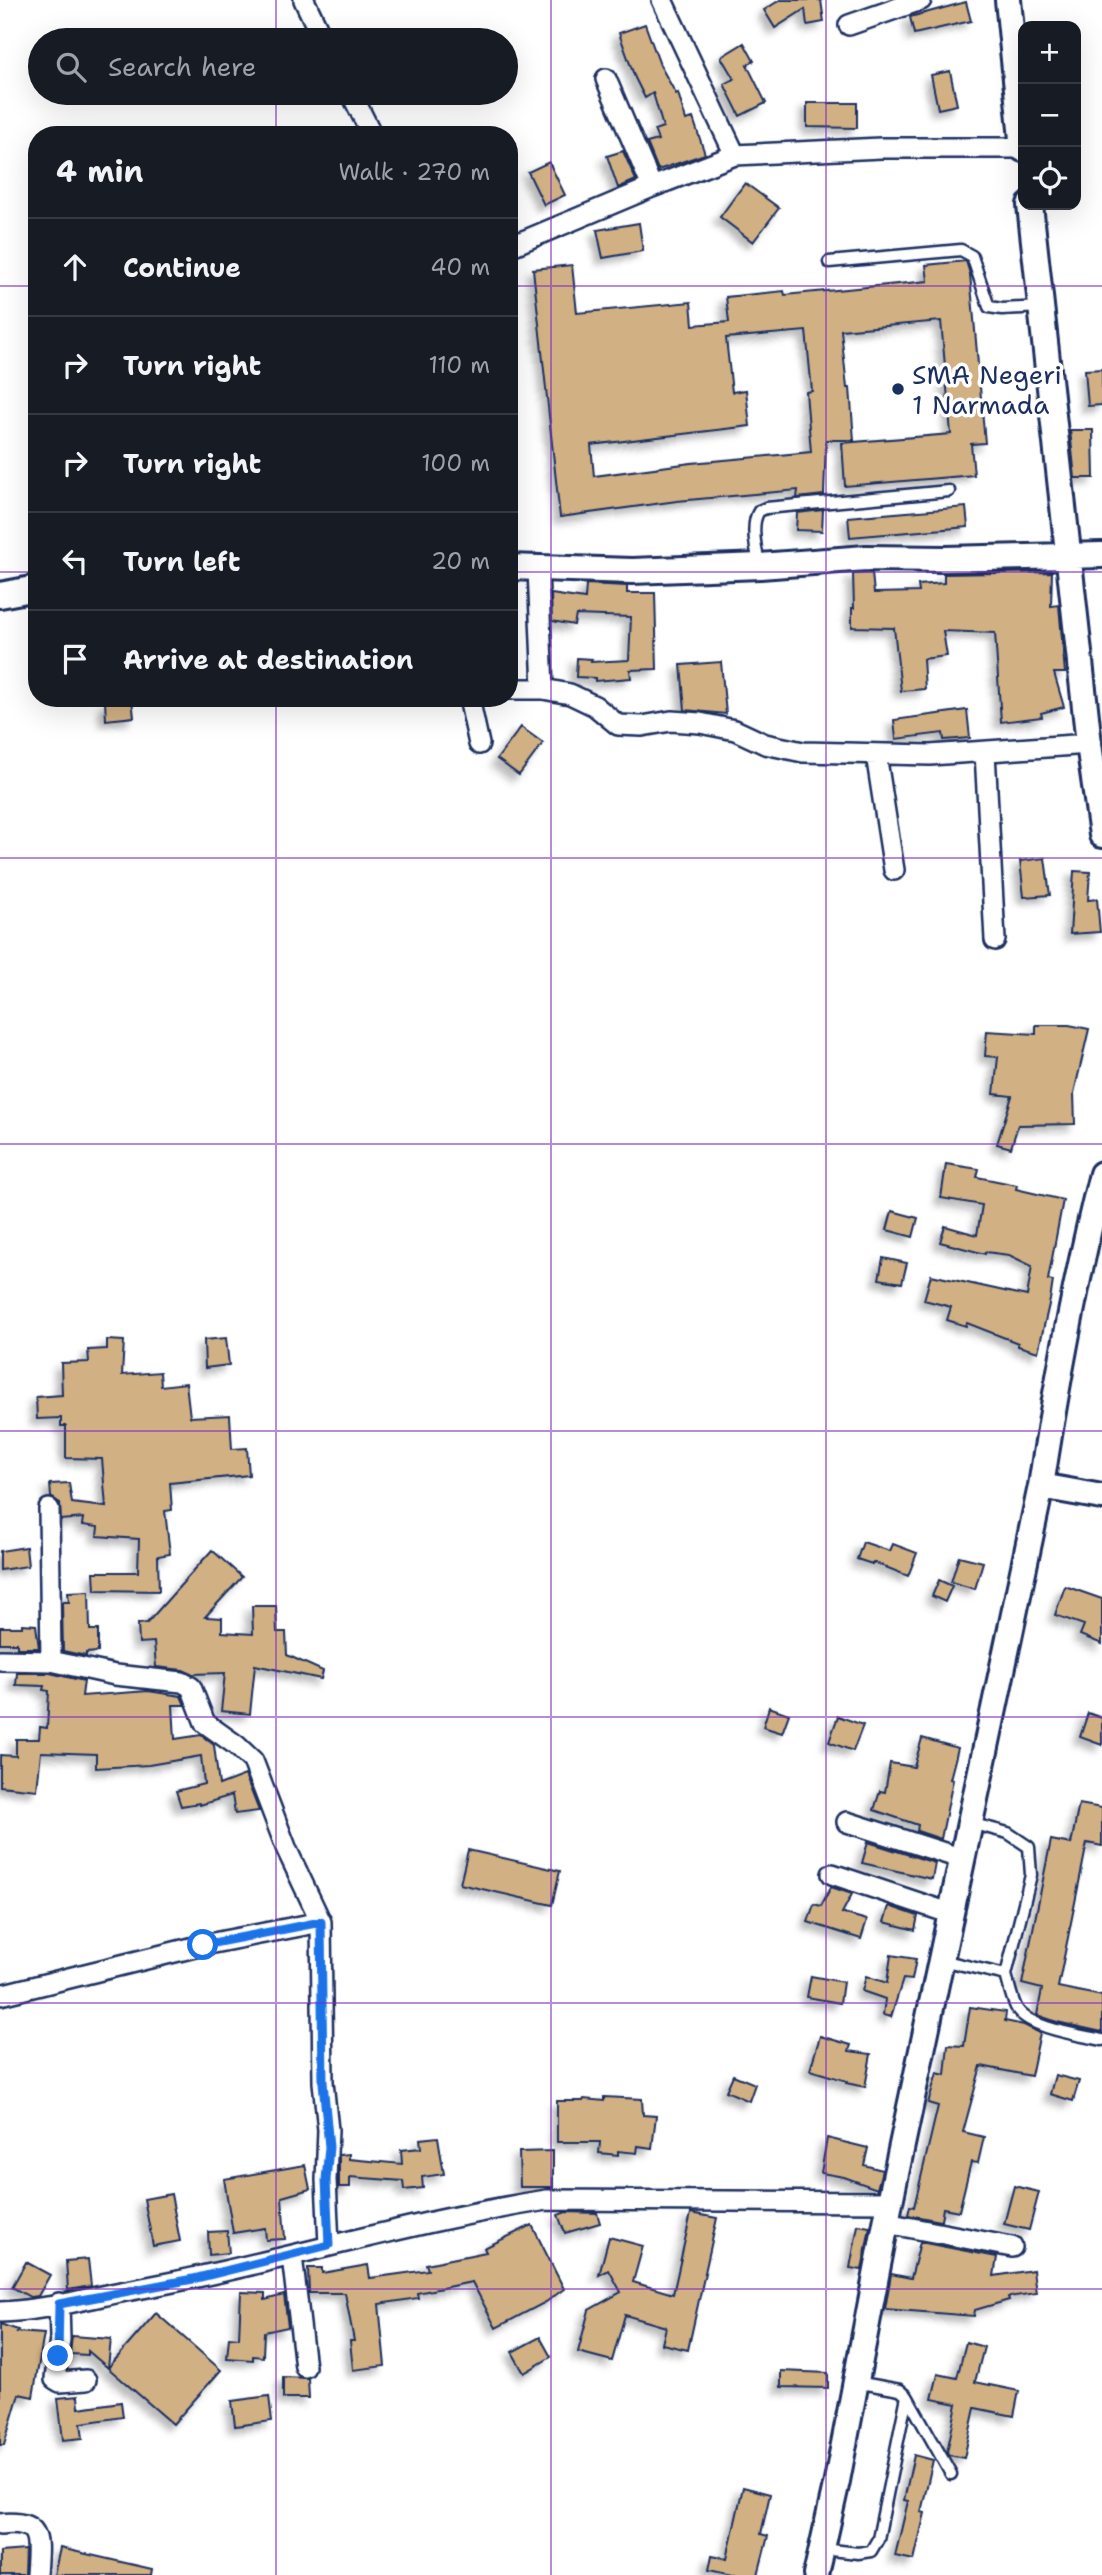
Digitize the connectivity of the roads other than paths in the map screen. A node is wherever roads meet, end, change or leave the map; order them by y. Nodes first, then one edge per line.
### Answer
1 (304, 0) edge
2 (662, 0) edge
3 (922, 0) edge
4 (1008, 0) edge
5 (849, 25) dead end
6 (317, 28) edge
7 (606, 79) dead end
8 (357, 105) edge
9 (368, 126) edge
10 (1023, 147) edge
11 (1018, 148) edge
12 (735, 155) junction
13 (652, 187) junction
14 (1031, 210) edge
15 (518, 243) edge
16 (829, 262) dead end
17 (1043, 307) junction
18 (949, 491) dead end
19 (1069, 543) junction
20 (1102, 555) edge
21 (758, 559) junction
22 (518, 568) edge
23 (538, 569) junction
24 (28, 590) edge
25 (0, 595) edge
26 (518, 689) edge
27 (543, 689) junction
28 (471, 707) edge
29 (479, 744) dead end
30 (1089, 744) junction
31 (985, 752) junction
32 (876, 754) junction
33 (1102, 835) edge
34 (894, 870) dead end
35 (995, 940) dead end
36 (1102, 1174) edge
37 (1041, 1486) junction
38 (1102, 1497) edge
39 (49, 1509) dead end
40 (0, 1660) edge
41 (51, 1661) junction
42 (847, 1822) dead end
43 (970, 1823) junction
44 (963, 1859) junction
45 (832, 1874) dead end
46 (952, 1914) junction
47 (321, 1922) junction
48 (941, 1960) junction
49 (1006, 1975) junction
50 (0, 1996) edge
51 (1102, 2040) edge
52 (888, 2213) junction
53 (329, 2245) junction
54 (1012, 2247) dead end
55 (292, 2256) junction
56 (59, 2304) junction
57 (0, 2312) edge
58 (305, 2367) dead end
59 (86, 2380) dead end
60 (855, 2382) junction
61 (907, 2396) junction
62 (951, 2474) dead end
63 (0, 2524) edge
64 (822, 2549) junction
65 (36, 2575) edge
66 (816, 2575) edge

1 - 6 street
2 - 12 street
3 - 5 street
4 - 10 street
7 - 13 street
8 - 9 street
11 - 12 street
12 - 13 street
13 - 15 street
14 - 17 street
16 - 17 lane
17 - 19 street
18 - 21 lane
19 - 20 street
19 - 21 street
19 - 30 street
21 - 23 street
22 - 23 street
23 - 27 street
24 - 25 street
26 - 27 street
27 - 32 street
28 - 29 street
30 - 31 street
30 - 33 street
31 - 32 street
31 - 35 street
32 - 34 street
36 - 37 street
37 - 38 street
37 - 43 street
39 - 41 street
40 - 41 street
41 - 47 street
42 - 44 street
43 - 44 street
43 - 49 lane
44 - 46 street
45 - 46 street
46 - 48 street
47 - 50 street
47 - 53 street
48 - 49 lane
48 - 52 street
49 - 51 lane
52 - 53 street
52 - 54 street
52 - 60 street
53 - 55 street
55 - 56 street
55 - 58 street
56 - 57 street
56 - 59 street
60 - 61 lane
60 - 64 street
61 - 62 lane
61 - 64 lane
63 - 65 street
64 - 66 street

